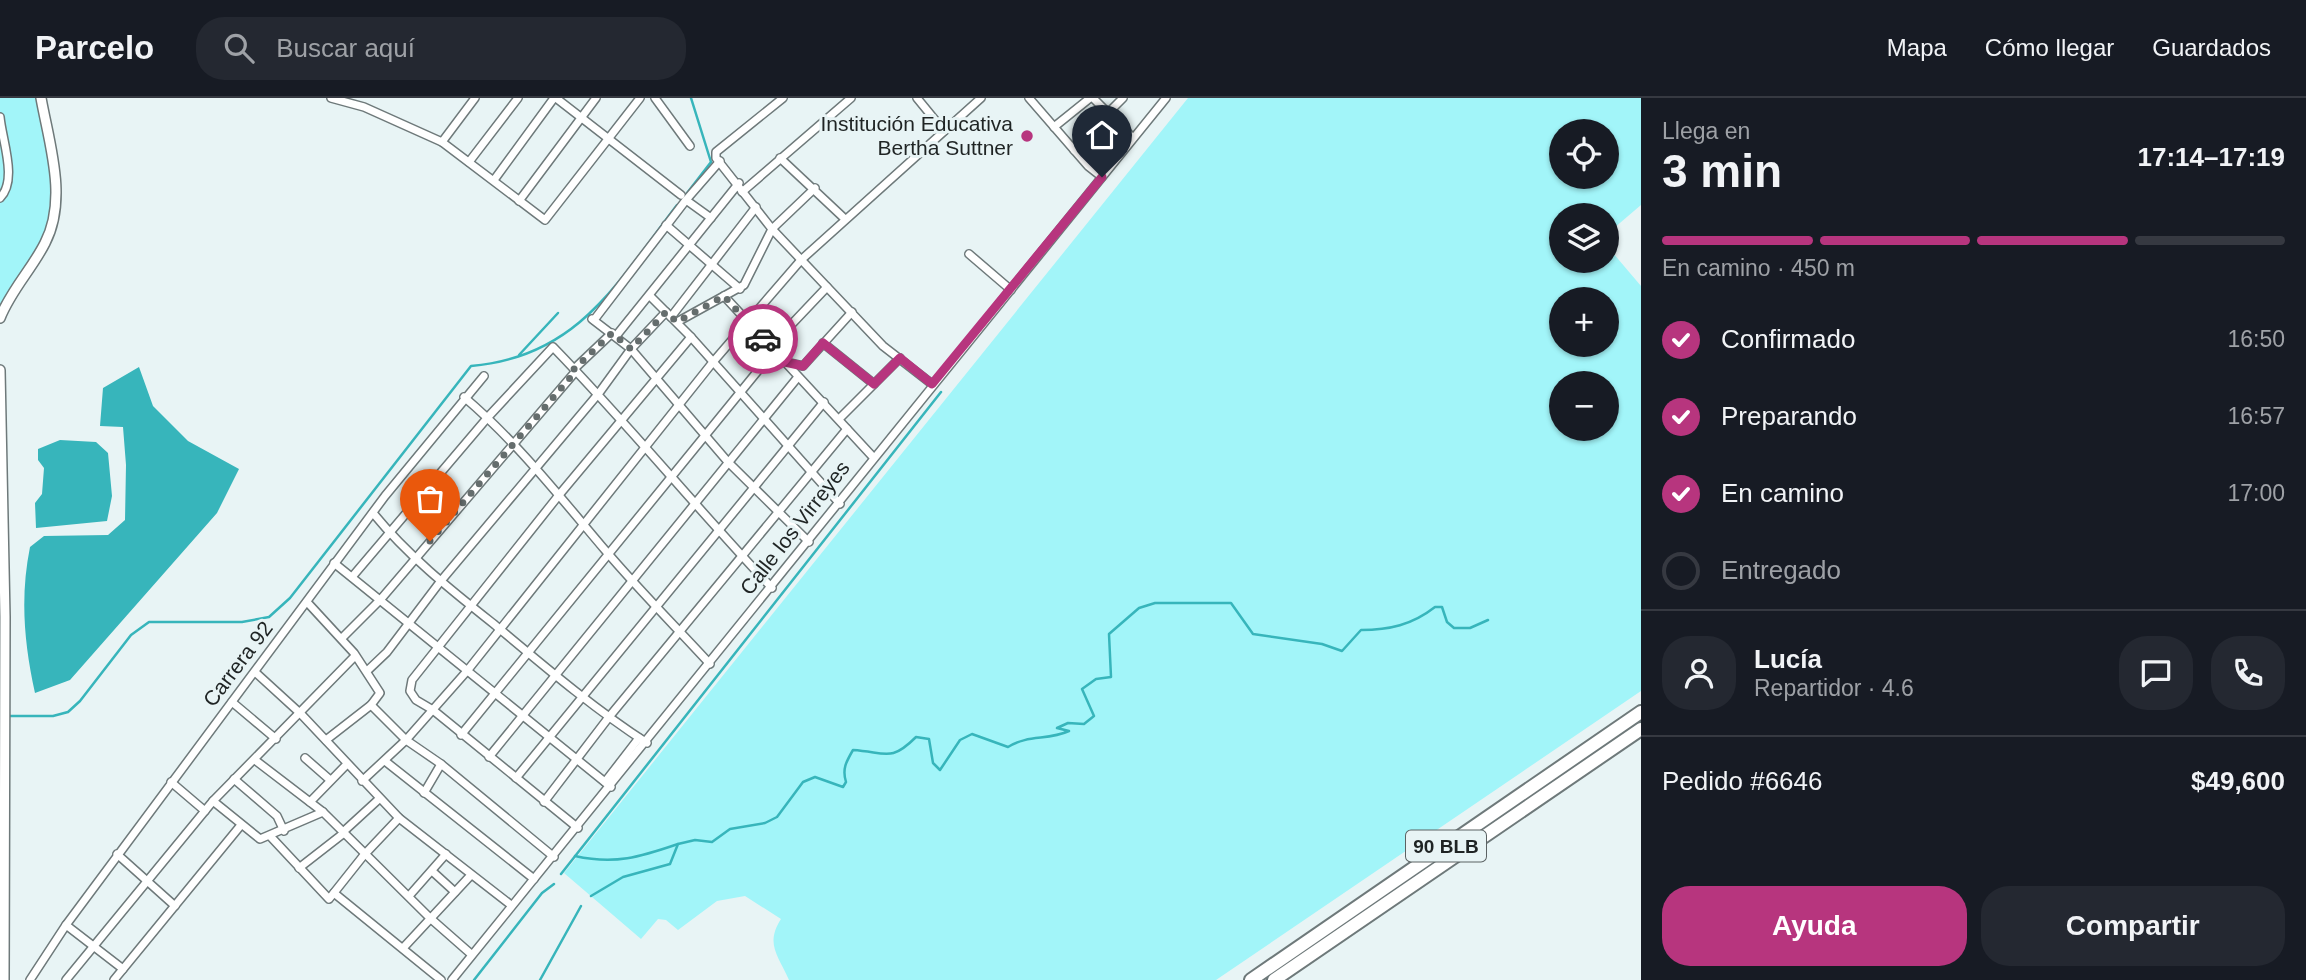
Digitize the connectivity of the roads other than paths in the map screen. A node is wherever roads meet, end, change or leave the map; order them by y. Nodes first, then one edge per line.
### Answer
1 (41, 98) edge
2 (331, 98) edge
3 (475, 98) edge
4 (517, 98) edge
5 (555, 98) edge
6 (596, 98) edge
7 (640, 98) edge
8 (655, 98) edge
9 (783, 98) edge
10 (851, 98) edge
11 (917, 98) edge
12 (1092, 98) edge
13 (1124, 98) edge
14 (1166, 98) edge
15 (977, 100) edge
16 (1035, 100) edge
17 (353, 101) edge
18 (772, 101) edge
19 (1108, 113) junction
20 (0, 117) edge
21 (581, 117) junction
22 (1114, 120) junction
23 (1054, 128) junction
24 (1, 131) edge
25 (944, 131) junction
26 (1133, 138) junction
27 (609, 140) junction
28 (442, 142) junction
29 (690, 146) dead end
30 (1074, 150) junction
31 (780, 158) junction
32 (469, 162) junction
33 (720, 162) junction
34 (1102, 177) junction
35 (494, 180) junction
36 (739, 183) junction
37 (815, 188) junction
38 (742, 192) junction
39 (683, 197) junction
40 (0, 198) edge
41 (519, 201) junction
42 (755, 207) junction
43 (711, 218) junction
44 (845, 219) junction
45 (666, 225) junction
46 (772, 229) junction
47 (691, 246) junction
48 (969, 254) dead end
49 (801, 260) junction
50 (712, 266) junction
51 (827, 287) junction
52 (740, 289) junction
53 (1012, 290) junction
54 (650, 296) junction
55 (724, 296) junction
56 (852, 312) junction
57 (671, 317) junction
58 (0, 318) edge
59 (749, 324) junction
60 (614, 334) junction
61 (691, 337) junction
62 (823, 343) junction
63 (631, 349) junction
64 (772, 349) junction
65 (900, 358) junction
66 (713, 362) junction
67 (785, 362) junction
68 (803, 366) junction
69 (0, 370) edge
70 (575, 370) junction
71 (484, 376) dead end
72 (797, 376) junction
73 (656, 377) junction
74 (874, 384) junction
75 (932, 384) junction
76 (599, 393) junction
77 (738, 393) junction
78 (464, 397) junction
79 (824, 402) junction
80 (681, 406) junction
81 (488, 417) junction
82 (623, 419) junction
83 (839, 419) junction
84 (762, 420) junction
85 (847, 429) junction
86 (703, 435) junction
87 (514, 445) junction
88 (786, 446) junction
89 (647, 447) junction
90 (873, 457) junction
91 (728, 462) junction
92 (536, 469) junction
93 (811, 470) junction
94 (670, 477) junction
95 (753, 488) junction
96 (559, 495) junction
97 (694, 503) junction
98 (840, 504) junction
99 (373, 513) junction
100 (776, 513) junction
101 (583, 524) junction
102 (718, 528) junction
103 (390, 534) junction
104 (809, 542) junction
105 (608, 553) junction
106 (742, 556) junction
107 (414, 559) junction
108 (334, 563) junction
109 (352, 577) junction
110 (632, 579) junction
111 (440, 582) junction
112 (772, 588) junction
113 (381, 599) junction
114 (307, 602) junction
115 (655, 604) junction
116 (470, 605) junction
117 (3, 615) edge
118 (411, 624) junction
119 (499, 629) junction
120 (680, 631) junction
121 (342, 638) junction
122 (440, 648) junction
123 (526, 652) junction
124 (355, 656) junction
125 (710, 664) junction
126 (254, 671) junction
127 (367, 671) junction
128 (467, 671) junction
129 (554, 674) junction
130 (493, 693) junction
131 (581, 696) junction
132 (232, 702) junction
133 (371, 705) junction
134 (433, 710) junction
135 (1641, 712) edge
136 (301, 714) junction
137 (521, 716) junction
138 (609, 717) junction
139 (1641, 729) edge
140 (461, 735) junction
141 (549, 736) junction
142 (639, 738) junction
143 (276, 739) junction
144 (326, 740) junction
145 (406, 740) junction
146 (647, 743) junction
147 (489, 757) junction
148 (305, 758) dead end
149 (577, 758) junction
150 (255, 760) junction
151 (385, 761) junction
152 (347, 764) junction
153 (441, 764) junction
154 (623, 765) junction
155 (516, 778) junction
156 (234, 779) junction
157 (329, 779) junction
158 (362, 781) junction
159 (171, 782) junction
160 (608, 785) junction
161 (424, 793) junction
162 (379, 799) junction
163 (213, 802) junction
164 (310, 802) junction
165 (544, 802) junction
166 (205, 811) junction
167 (323, 812) junction
168 (399, 818) junction
169 (241, 825) junction
170 (578, 828) junction
171 (284, 831) junction
172 (343, 833) junction
173 (271, 837) junction
174 (446, 854) junction
175 (117, 855) junction
176 (364, 855) junction
177 (554, 857) junction
178 (299, 869) junction
179 (432, 871) junction
180 (471, 875) junction
181 (534, 879) junction
182 (146, 880) junction
183 (455, 892) junction
184 (334, 893) junction
185 (409, 896) junction
186 (511, 905) junction
187 (175, 906) junction
188 (430, 918) junction
189 (66, 925) junction
190 (95, 945) junction
191 (404, 947) junction
192 (471, 954) junction
193 (123, 969) junction
194 (4, 980) edge
195 (30, 980) edge
196 (66, 980) edge
197 (114, 980) edge
198 (441, 980) edge
199 (452, 980) edge
200 (1251, 980) edge
201 (1274, 980) edge

1 - 58 street
2 - 17 street
3 - 28 street
4 - 32 street
5 - 21 street
5 - 35 street
6 - 21 street
7 - 27 street
8 - 29 street
9 - 18 street
10 - 31 street
11 - 25 street
12 - 19 street
12 - 23 street
13 - 19 street
14 - 26 street, Calle los Virreyes
15 - 25 street
16 - 23 street
17 - 28 street
18 - 33 street
19 - 22 street
20 - 24 street
21 - 27 street
21 - 41 street
22 - 26 street
22 - 30 street
23 - 30 street
24 - 40 street
25 - 44 street
26 - 34 street, Calle los Virreyes
27 - 39 street
27 - 41 street
28 - 32 street
30 - 34 street
31 - 37 street
31 - 38 street
32 - 35 street
33 - 36 street
33 - 39 street
34 - 53 street, Calle los Virreyes
35 - 41 street
36 - 38 street
36 - 43 street
37 - 44 street
37 - 46 street
38 - 42 street
39 - 43 street
39 - 45 street
42 - 46 street
42 - 50 street
43 - 47 street
44 - 49 street
45 - 47 street
45 - 60 street
46 - 49 street
46 - 52 street
47 - 50 street
47 - 54 street
48 - 53 street
49 - 51 street
49 - 59 street
50 - 52 street
50 - 57 street
51 - 56 street
51 - 64 street
52 - 55 street
53 - 75 street, Calle los Virreyes
54 - 57 street
54 - 60 street
55 - 57 street
55 - 59 street
56 - 62 street
56 - 65 street
57 - 61 street
57 - 63 street
59 - 64 street
59 - 66 street
60 - 63 street
60 - 70 street
61 - 66 street
61 - 73 street
62 - 68 street
62 - 74 street
63 - 73 street
63 - 76 street
64 - 67 street
64 - 77 street
65 - 74 street
65 - 75 street
66 - 77 street
66 - 80 street
67 - 68 street
67 - 72 street
68 - 72 street
69 - 117 street
70 - 76 street
70 - 81 street
70 - 87 street
71 - 78 street, Carrera 92
72 - 79 street
72 - 84 street
73 - 80 street
73 - 82 street
74 - 83 street
75 - 90 street, Calle los Virreyes
76 - 82 street
76 - 92 street
77 - 84 street
77 - 86 street
78 - 81 street
78 - 99 street, Carrera 92
79 - 83 street
79 - 88 street
80 - 86 street
80 - 89 street
81 - 87 street
81 - 103 street
82 - 89 street
82 - 96 street
83 - 85 street
84 - 88 street
84 - 91 street
85 - 90 street
85 - 93 street
86 - 91 street
86 - 94 street
87 - 92 street
87 - 107 street
88 - 93 street
88 - 95 street
89 - 94 street
89 - 101 street
90 - 98 street, Calle los Virreyes
91 - 95 street
91 - 97 street
92 - 96 street
92 - 111 street
93 - 98 street
93 - 100 street
94 - 97 street
94 - 105 street
95 - 100 street
95 - 102 street
96 - 101 street
96 - 116 street
97 - 102 street
97 - 110 street
98 - 104 street, Calle los Virreyes
99 - 103 street
99 - 108 street, Carrera 92
100 - 104 street
100 - 106 street
101 - 105 street
101 - 119 street
102 - 106 street
102 - 115 street
103 - 107 street
103 - 109 street
104 - 112 street, Calle los Virreyes
105 - 110 street
105 - 123 street
106 - 112 street
106 - 120 street
107 - 111 street
107 - 113 street
108 - 109 street
108 - 114 street, Carrera 92
109 - 113 street
110 - 115 street
110 - 129 street
111 - 116 street
111 - 118 street
112 - 125 street, Calle los Virreyes
113 - 118 street
113 - 121 street
114 - 121 street
114 - 126 street, Carrera 92
115 - 120 street
115 - 131 street
116 - 119 street
116 - 122 street
117 - 194 street
118 - 122 street
118 - 127 street
119 - 123 street
119 - 128 street
120 - 125 street
120 - 138 street
121 - 124 street
122 - 128 street
122 - 134 street
123 - 129 street
123 - 130 street
124 - 127 street
124 - 136 street
125 - 146 street, Calle los Virreyes
126 - 132 street, Carrera 92
126 - 136 street
127 - 133 street
128 - 130 street
128 - 134 street
129 - 131 street
129 - 137 street
130 - 137 street
130 - 140 street
131 - 138 street
131 - 141 street
132 - 143 street
132 - 159 street, Carrera 92
133 - 144 street
133 - 145 street
134 - 140 street
134 - 145 street
135 - 200 highway, 90 BLB
136 - 143 street
136 - 144 street
137 - 141 street
137 - 147 street
138 - 142 street
138 - 149 street
139 - 201 highway
140 - 147 street
141 - 149 street
141 - 155 street
142 - 146 street
142 - 154 street
143 - 150 street
144 - 152 street
145 - 151 street
145 - 153 street
146 - 154 street, Calle los Virreyes
147 - 155 street
148 - 157 street
149 - 160 street
149 - 165 street
150 - 156 street
150 - 164 street
151 - 158 street
151 - 161 street
152 - 157 street
152 - 158 street
153 - 161 street
153 - 177 street
154 - 160 street, Calle los Virreyes
155 - 165 street
156 - 163 street
156 - 171 street
157 - 164 street
158 - 162 street
159 - 166 street
159 - 175 street, Carrera 92
160 - 170 street, Calle los Virreyes
161 - 181 street
162 - 168 street
162 - 172 street
163 - 166 street
163 - 169 street
164 - 167 street
165 - 170 street
166 - 182 street
167 - 171 street
167 - 172 street
168 - 174 street
168 - 176 street
169 - 173 street
169 - 187 street
170 - 177 street, Calle los Virreyes
171 - 173 street
172 - 176 street
172 - 178 street
173 - 178 street
174 - 179 street
174 - 180 street
175 - 182 street
175 - 189 street, Carrera 92
176 - 184 street
176 - 185 street
177 - 181 street, Calle los Virreyes
178 - 184 street
179 - 183 street
179 - 185 street
180 - 183 street
180 - 186 street
181 - 186 street, Calle los Virreyes
182 - 187 street
182 - 190 street
183 - 188 street
184 - 191 street
185 - 188 street
186 - 192 street, Calle los Virreyes
187 - 193 street
188 - 191 street
188 - 192 street
189 - 190 street
189 - 195 street, Carrera 92
190 - 193 street
190 - 196 street
191 - 198 street
192 - 199 street, Calle los Virreyes
193 - 197 street

